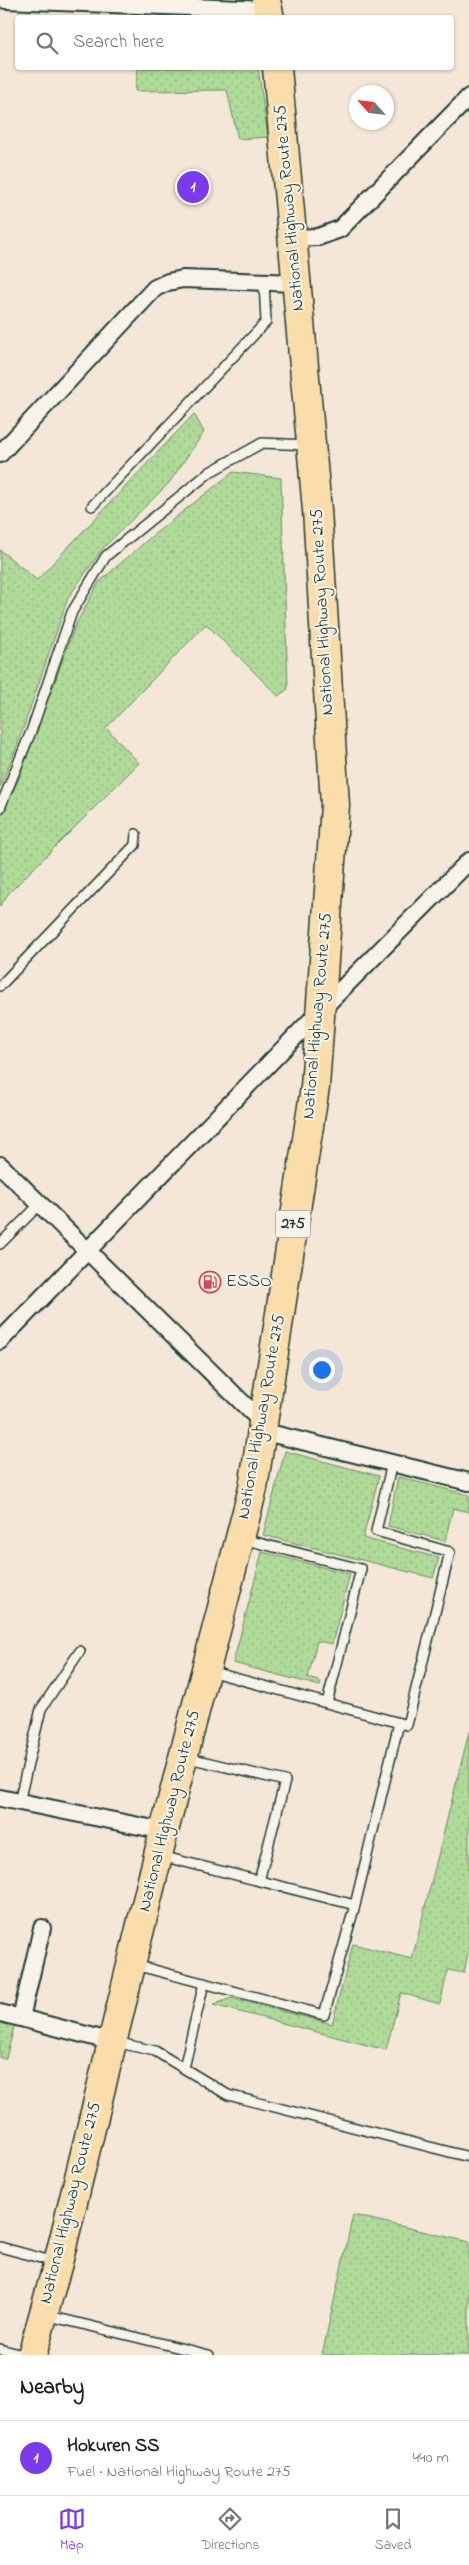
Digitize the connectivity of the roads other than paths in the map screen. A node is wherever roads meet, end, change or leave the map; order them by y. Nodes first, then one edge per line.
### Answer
1 (5, 0) edge
2 (268, 9) edge
3 (277, 70) edge
4 (469, 97) edge
5 (294, 238) junction
6 (264, 282) junction
7 (297, 283) junction
8 (311, 445) junction
9 (0, 454) edge
10 (92, 506) dead end
11 (0, 808) edge
12 (136, 834) dead end
13 (469, 861) edge
14 (0, 986) edge
15 (320, 1011) junction
16 (0, 1165) edge
17 (40, 1204) junction
18 (0, 1244) edge
19 (87, 1251) junction
20 (0, 1341) edge
21 (262, 1427) junction
22 (392, 1463) junction
23 (469, 1482) edge
24 (240, 1538) junction
25 (80, 1651) dead end
26 (206, 1670) junction
27 (327, 1703) junction
28 (399, 1723) junction
29 (184, 1757) junction
30 (0, 1798) edge
31 (19, 1802) junction
32 (161, 1844) junction
33 (259, 1881) junction
34 (355, 1905) junction
35 (42, 1928) dead end
36 (132, 1964) junction
37 (204, 1983) junction
38 (0, 2013) edge
39 (21, 2018) junction
40 (113, 2042) junction
41 (184, 2068) junction
42 (469, 2157) edge
43 (0, 2247) edge
44 (58, 2263) junction
45 (43, 2315) junction
46 (0, 2348) edge
47 (23, 2355) edge
48 (32, 2355) edge
49 (209, 2355) edge

1 - 2 street
3 - 5 highway, National Highway Route 275 / 275
4 - 5 street
5 - 7 highway, National Highway Route 275 / 275
6 - 7 street
6 - 9 street
6 - 10 lane
7 - 8 highway, National Highway Route 275 / 275
8 - 11 lane
8 - 15 highway, National Highway Route 275 / 275
12 - 14 lane
13 - 15 street
15 - 19 street
15 - 21 highway, National Highway Route 275 / 275
16 - 17 street
17 - 18 lane
17 - 19 street
19 - 20 street
19 - 21 street
21 - 22 street
21 - 24 highway, National Highway Route 275 / 275
22 - 23 street
22 - 28 lane
24 - 26 highway, National Highway Route 275 / 275
24 - 27 lane
25 - 31 lane
26 - 27 lane
26 - 29 highway, National Highway Route 275 / 275
27 - 28 lane
28 - 34 lane
29 - 32 highway, National Highway Route 275 / 275
29 - 33 lane
30 - 31 street
31 - 32 street
32 - 33 lane
32 - 36 highway, National Highway Route 275 / 275
33 - 34 lane
34 - 37 lane
35 - 39 street
36 - 37 lane
36 - 40 highway, National Highway Route 275 / 275
37 - 41 lane
38 - 39 street
39 - 40 street
40 - 41 lane
40 - 44 highway, National Highway Route 275 / 275
41 - 42 lane
43 - 44 lane
44 - 45 highway, National Highway Route 275 / 275
45 - 48 highway, National Highway Route 275 / 275
45 - 49 lane
46 - 47 lane

